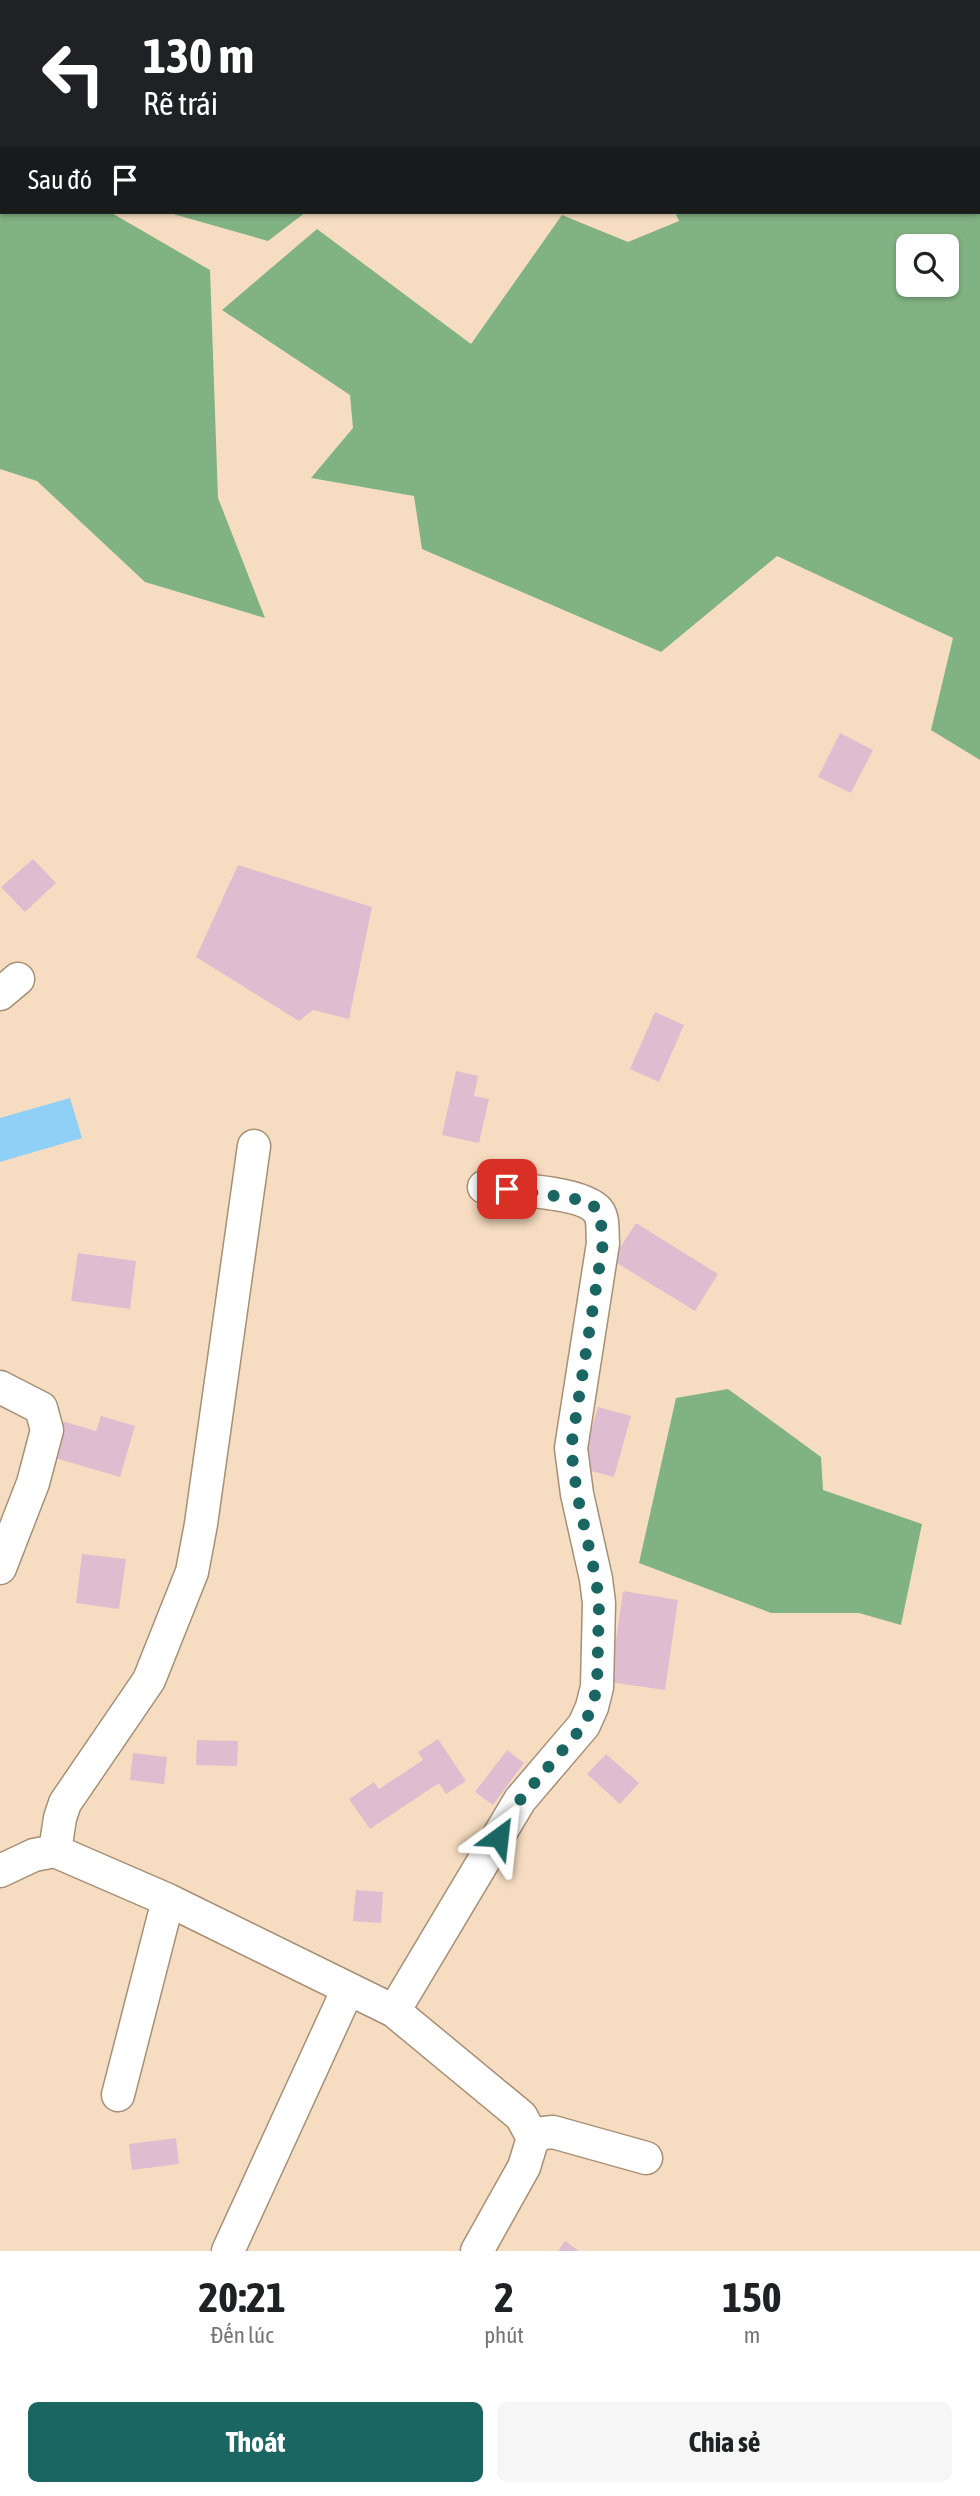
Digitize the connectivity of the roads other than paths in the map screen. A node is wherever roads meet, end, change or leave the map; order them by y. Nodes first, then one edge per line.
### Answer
1 (254, 1146) dead end
2 (484, 1187) dead end
3 (0, 1388) edge
4 (0, 1568) edge
5 (55, 1851) junction
6 (0, 1871) edge
7 (168, 1900) junction
8 (348, 1989) junction
9 (394, 2011) junction
10 (118, 2095) dead end
11 (533, 2138) junction
12 (646, 2158) dead end
13 (228, 2251) edge
14 (477, 2251) edge

1 - 5 street
2 - 9 street
3 - 4 street
5 - 6 street
5 - 7 street
7 - 8 street
7 - 10 street
8 - 9 street
8 - 13 street
9 - 11 street
11 - 12 street
11 - 14 street

